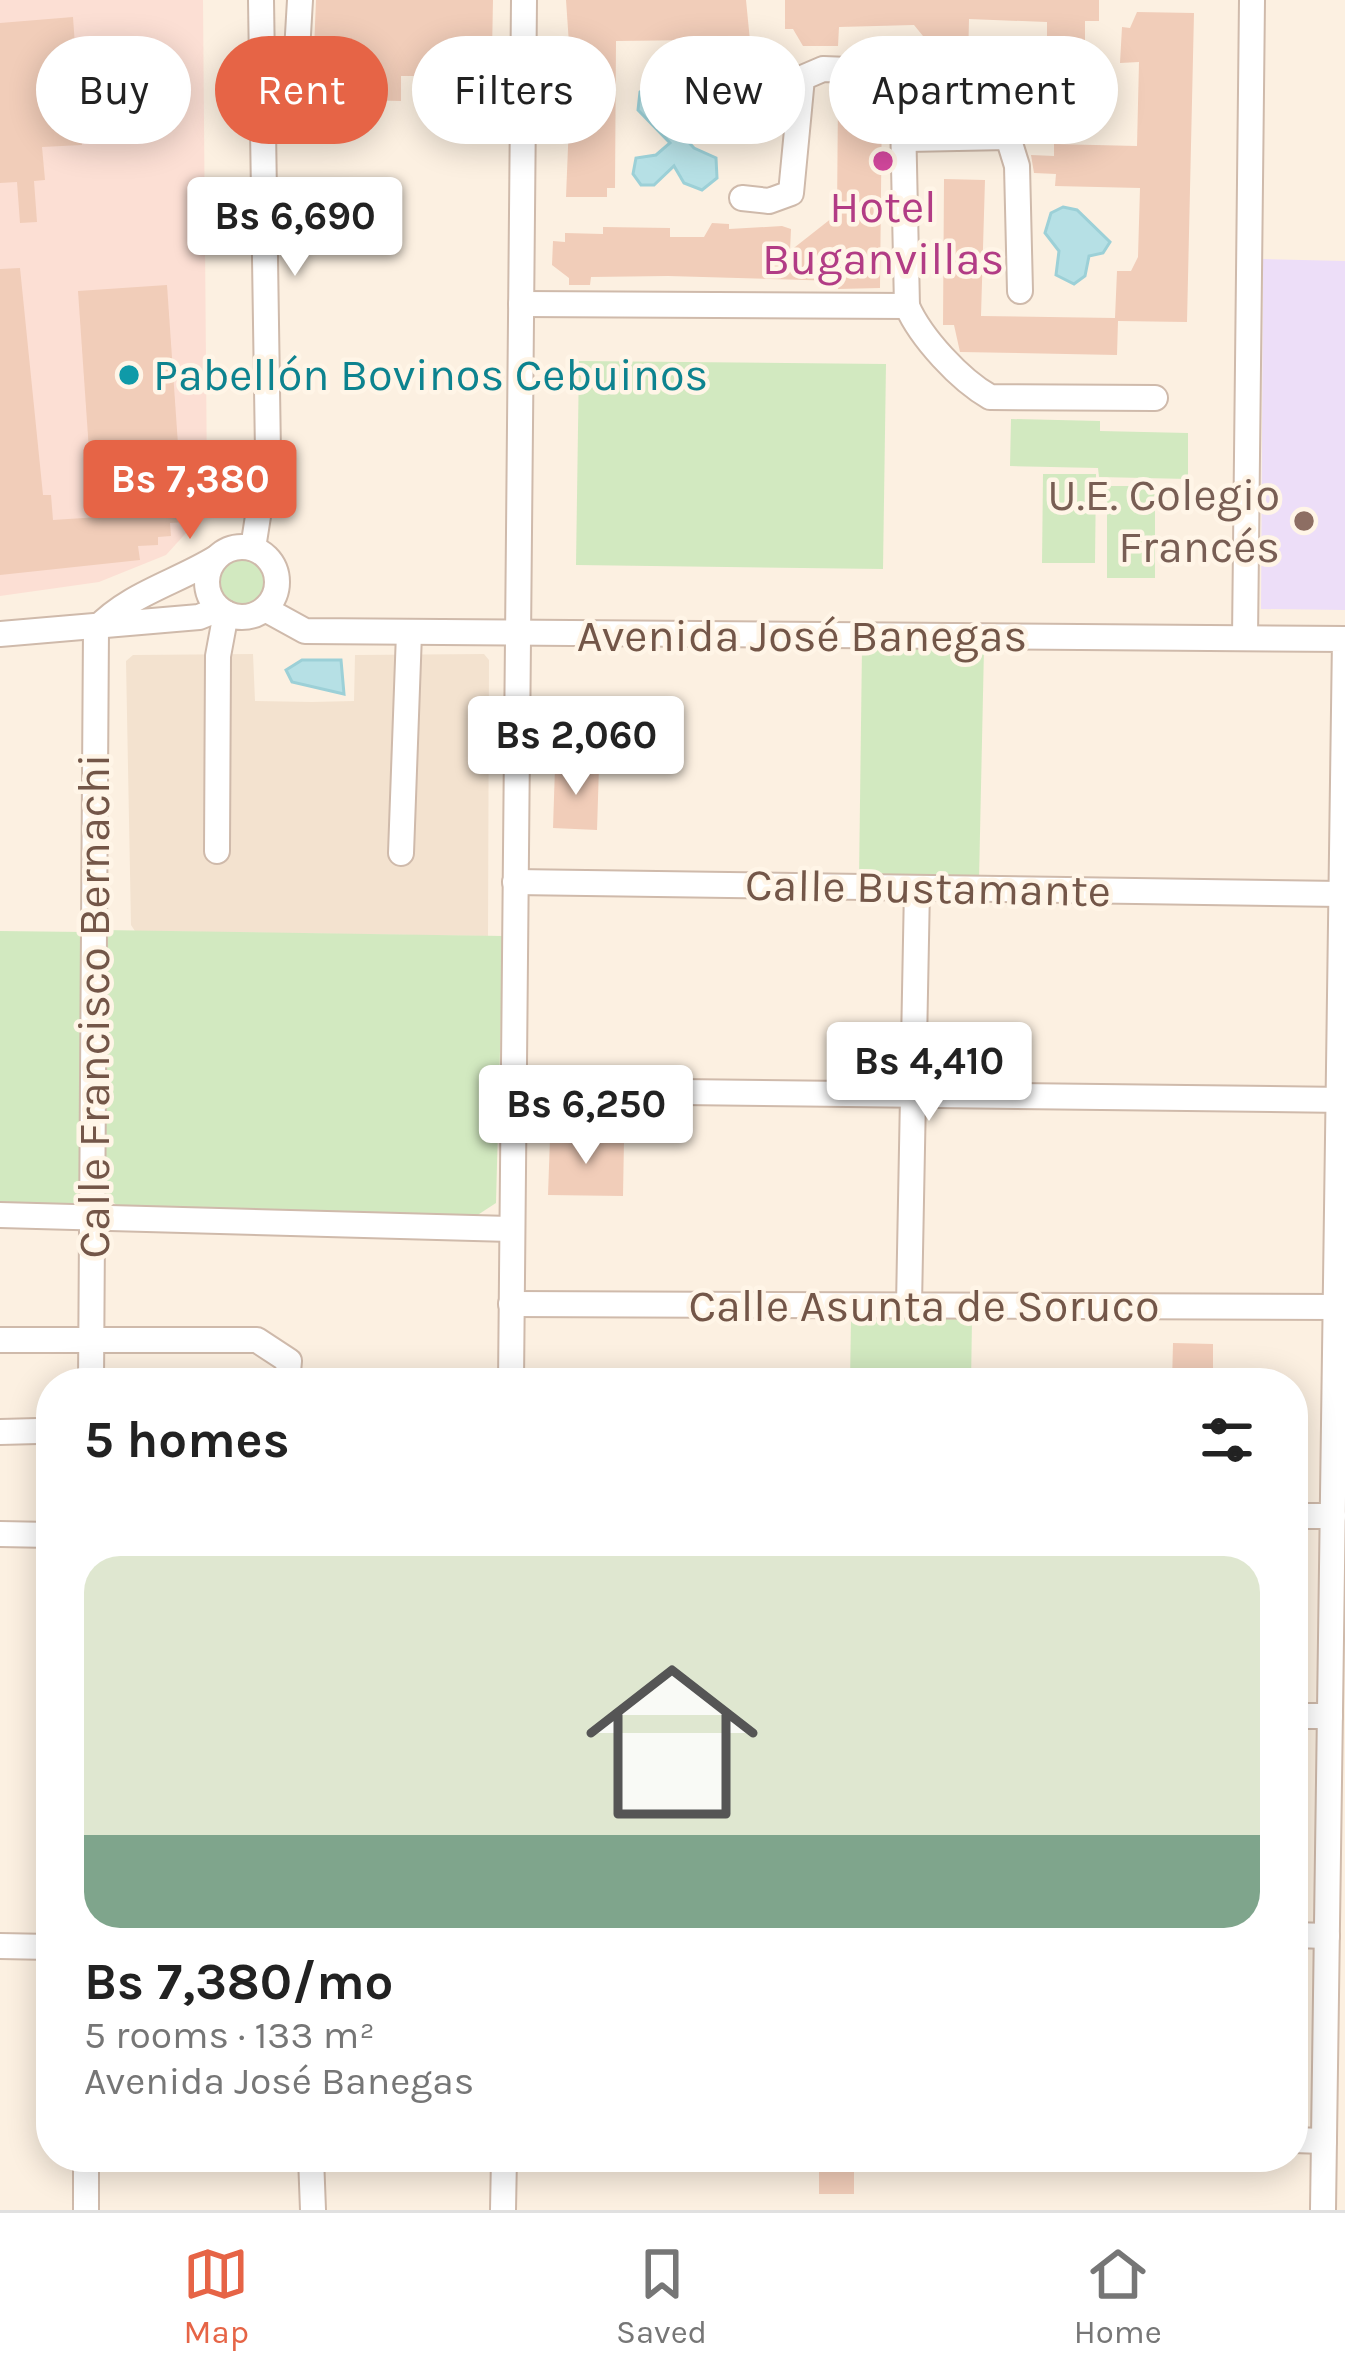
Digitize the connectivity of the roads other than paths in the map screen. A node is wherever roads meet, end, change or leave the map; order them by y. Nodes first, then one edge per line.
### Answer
1 (261, 0) edge
2 (300, 0) edge
3 (524, 0) edge
4 (1252, 0) edge
5 (261, 36) edge
6 (298, 36) edge
7 (829, 69) edge
8 (263, 144) edge
9 (907, 144) edge
10 (1010, 144) edge
11 (742, 198) dead end
12 (264, 228) junction
13 (206, 230) dead end
14 (1019, 291) dead end
15 (521, 304) junction
16 (908, 306) junction
17 (1155, 398) dead end
18 (207, 481) dead end
19 (265, 484) junction
20 (253, 548) junction
21 (217, 557) junction
22 (265, 609) junction
23 (222, 611) junction
24 (96, 629) junction
25 (409, 633) junction
26 (0, 634) edge
27 (520, 635) junction
28 (1245, 638) junction
29 (1345, 639) edge
30 (217, 851) dead end
31 (401, 853) dead end
32 (515, 882) junction
33 (917, 888) junction
34 (1341, 894) junction
35 (514, 1090) junction
36 (913, 1094) junction
37 (1342, 1100) edge
38 (0, 1215) edge
39 (92, 1217) junction
40 (512, 1229) junction
41 (512, 1304) junction
42 (909, 1305) junction
43 (1336, 1307) junction
44 (0, 1340) edge
45 (92, 1340) junction
46 (1340, 1358) edge
47 (91, 1368) edge
48 (288, 1368) edge
49 (511, 1368) edge
50 (0, 1432) edge
51 (36, 1432) edge
52 (1308, 1516) edge
53 (1333, 1516) junction
54 (0, 1534) edge
55 (36, 1535) edge
56 (1338, 1608) edge
57 (1308, 1716) edge
58 (1330, 1716) junction
59 (1336, 1862) edge
60 (1308, 1935) edge
61 (1327, 1936) junction
62 (0, 1946) edge
63 (36, 1947) edge
64 (1335, 2108) edge
65 (1308, 2140) edge
66 (1324, 2141) junction
67 (86, 2172) edge
68 (311, 2172) edge
69 (504, 2172) edge
70 (86, 2210) edge
71 (313, 2210) edge
72 (503, 2210) edge
73 (1323, 2210) edge

1 - 5 street
2 - 6 street
3 - 15 street
4 - 28 street
7 - 11 street
8 - 12 street
9 - 16 street
10 - 14 street
12 - 13 street
12 - 19 street
15 - 16 street
15 - 27 street
16 - 17 street
18 - 19 street
19 - 20 street
20 - 21 street
20 - 22 street
21 - 23 street
21 - 24 street
22 - 23 street
22 - 25 street, Avenida José Banegas
23 - 24 street
23 - 30 street
24 - 26 street
24 - 39 street, Calle Francisco Bernachi
25 - 27 street, Avenida José Banegas
25 - 31 street
27 - 28 street, Avenida José Banegas
27 - 32 street
28 - 29 street, Avenida José Banegas
29 - 34 street
32 - 33 street, Calle Bustamante
32 - 35 street
33 - 34 street, Calle Bustamante
33 - 36 street
34 - 37 street
35 - 36 street
35 - 40 street
36 - 37 street
36 - 42 street
37 - 43 street
38 - 39 street
39 - 40 street
39 - 45 street, Calle Francisco Bernachi
40 - 41 street
41 - 42 street, Calle Asunta de Soruco
41 - 49 street
42 - 43 street, Calle Asunta de Soruco
43 - 46 street
44 - 45 street
45 - 47 street, Calle Francisco Bernachi
45 - 48 street
46 - 53 street
50 - 51 street
52 - 53 street
53 - 56 street
54 - 55 street
56 - 58 street
57 - 58 street
58 - 59 street
59 - 61 street
60 - 61 street
61 - 64 street
62 - 63 street
64 - 66 street
65 - 66 street
66 - 73 street
67 - 70 street
68 - 71 street
69 - 72 street

